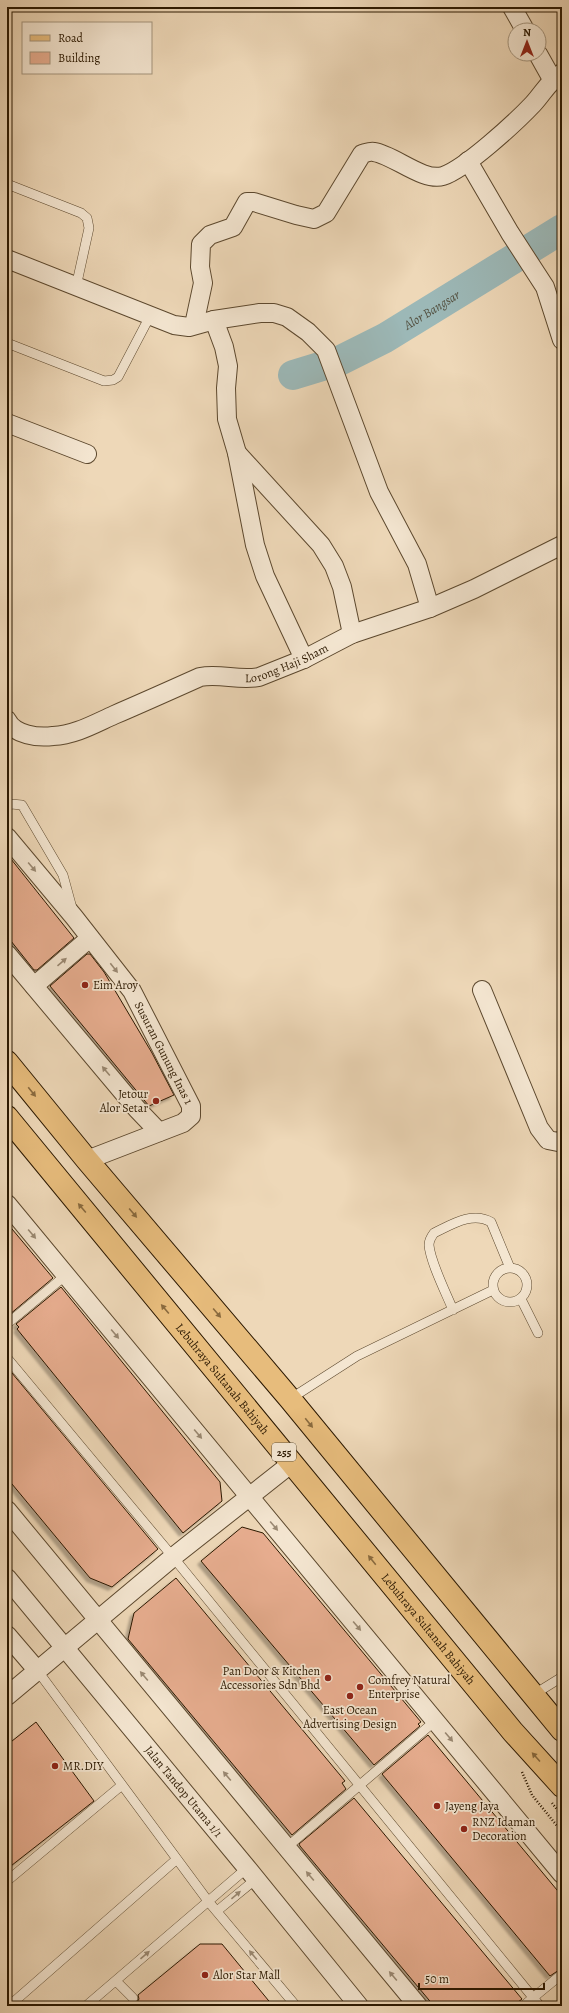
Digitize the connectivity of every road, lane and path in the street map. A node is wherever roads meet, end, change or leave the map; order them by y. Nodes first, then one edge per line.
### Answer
1 (512, 7) edge
2 (520, 22) edge
3 (545, 62) edge
4 (557, 76) edge
5 (468, 161) junction
6 (7, 184) edge
7 (7, 259) edge
8 (76, 287) junction
9 (150, 316) junction
10 (214, 320) junction
11 (194, 325) junction
12 (562, 340) edge
13 (7, 343) edge
14 (7, 423) edge
15 (237, 453) junction
16 (87, 454) dead end
17 (562, 545) edge
18 (430, 608) junction
19 (352, 634) junction
20 (304, 659) junction
21 (8, 725) edge
22 (7, 806) edge
23 (7, 838) edge
24 (74, 917) junction
25 (90, 938) junction
26 (7, 954) edge
27 (34, 986) junction
28 (482, 990) dead end
29 (7, 1062) edge
30 (7, 1117) edge
31 (159, 1132) junction
32 (562, 1140) edge
33 (87, 1160) junction
34 (7, 1204) edge
35 (510, 1268) junction
36 (66, 1275) junction
37 (493, 1290) junction
38 (521, 1299) junction
39 (453, 1310) junction
40 (7, 1324) edge
41 (538, 1333) dead end
42 (7, 1358) edge
43 (290, 1400) junction
44 (292, 1463) junction
45 (249, 1496) junction
46 (7, 1510) edge
47 (174, 1558) junction
48 (7, 1578) edge
49 (98, 1620) junction
50 (7, 1634) edge
51 (65, 1647) junction
52 (37, 1670) junction
53 (562, 1677) edge
54 (533, 1695) junction
55 (7, 1696) edge
56 (435, 1721) junction
57 (562, 1730) edge
58 (519, 1766) dead end
59 (122, 1785) junction
60 (360, 1785) junction
61 (562, 1786) edge
62 (562, 1832) edge
63 (287, 1847) junction
64 (177, 1859) junction
65 (251, 1873) junction
66 (562, 1874) edge
67 (7, 1881) edge
68 (208, 1901) junction
69 (217, 1911) junction
70 (562, 1974) edge
71 (116, 1980) junction
72 (133, 1998) dead end
73 (534, 1998) junction
74 (8, 2006) edge
75 (86, 2006) edge
76 (296, 2006) edge
77 (359, 2006) edge
78 (418, 2006) edge
79 (523, 2006) edge
80 (540, 2006) edge

1 - 2 street
3 - 4 street
4 - 5 street
5 - 11 street
5 - 12 street
6 - 8 lane
7 - 8 street
8 - 9 street
9 - 11 street
9 - 13 lane
10 - 11 street
10 - 15 street
10 - 18 street
14 - 16 street
15 - 19 street
15 - 20 street
17 - 18 street, Lorong Haji Sham
18 - 19 street, Lorong Haji Sham
19 - 20 street, Lorong Haji Sham
20 - 21 street, Lorong Haji Sham
22 - 24 lane
23 -> 24 street, Susuran Gunung Inas 1
24 - 25 street, Susuran Gunung Inas 1
27 -> 25 street
25 -> 31 street, Susuran Gunung Inas 1
26 - 27 street
31 -> 27 street
28 - 32 street
29 -> 33 main road
44 -> 30 main road, Lebuhraya Sultanah Bahiyah / 255
31 - 33 street
33 -> 43 main road
34 -> 36 street
35 - 37 lane
35 - 38 lane
35 - 39 lane
36 - 40 lane
36 -> 45 street
37 - 38 lane
37 - 39 lane
38 - 41 lane
39 - 43 lane
42 - 47 lane
43 -> 54 main road
44 - 45 street
61 -> 44 main road, Lebuhraya Sultanah Bahiyah / 255
45 - 47 street
45 -> 56 street
46 - 49 street
47 - 49 street
47 - 60 lane
48 - 51 street, Jalan Tandop Utama 1/1
49 - 51 street
63 -> 49 street
50 - 52 street
51 - 52 street
51 - 65 street, Jalan Tandop Utama 1/1
52 - 55 street
52 - 59 lane
53 - 54 lane
54 - 57 main road
56 - 60 lane
56 -> 66 street
58 - 62 path
59 - 64 lane
59 - 67 lane
60 - 63 lane
60 - 73 lane
78 -> 63 street
64 - 68 lane
64 - 74 lane
65 - 68 lane
69 -> 65 lane
65 - 77 street, Jalan Tandop Utama 1/1
68 - 69 lane
71 -> 68 lane
76 -> 69 lane
70 - 73 lane
71 - 72 lane
71 - 75 lane
73 - 79 lane
73 - 80 lane

